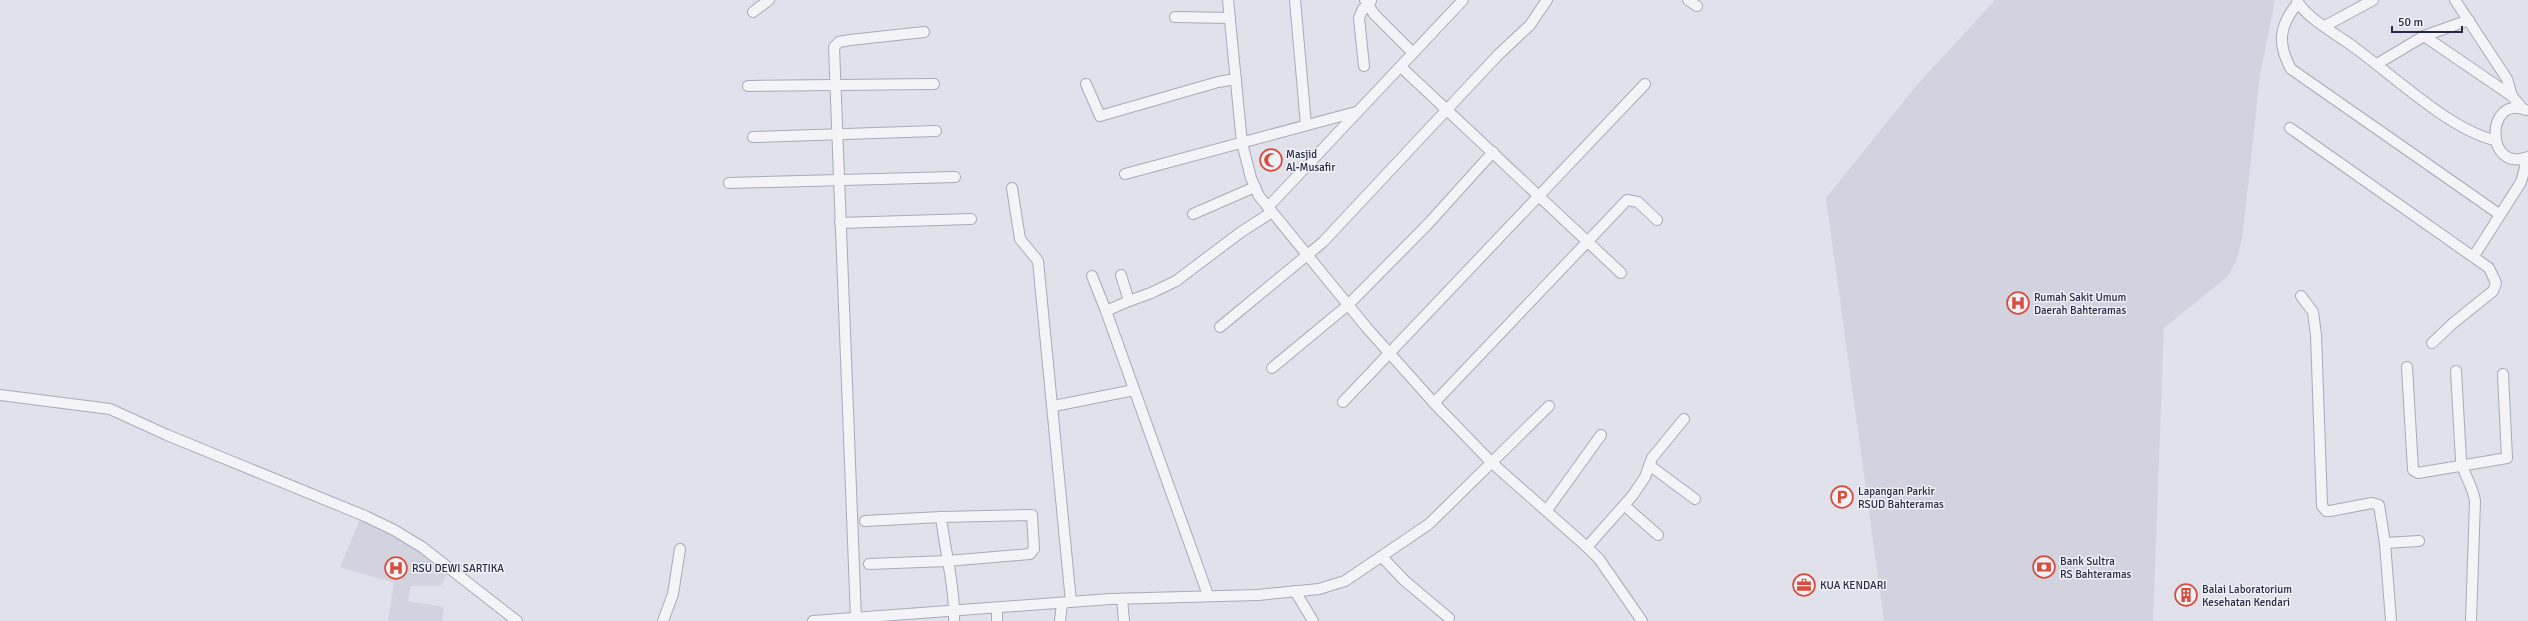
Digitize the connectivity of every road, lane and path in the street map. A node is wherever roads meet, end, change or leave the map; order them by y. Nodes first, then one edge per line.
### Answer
1 (769, 0) edge
2 (1228, 0) edge
3 (1296, 0) edge
4 (1463, 0) edge
5 (1688, 0) edge
6 (2373, 0) edge
7 (2455, 0) edge
8 (2298, 1) edge
9 (1368, 2) edge
10 (1542, 3) edge
11 (1697, 6) dead end
12 (753, 12) dead end
13 (1175, 17) dead end
14 (1230, 18) junction
15 (2470, 20) junction
16 (2325, 26) junction
17 (924, 32) dead end
18 (2424, 36) junction
19 (1413, 53) junction
20 (2376, 64) junction
21 (1364, 66) dead end
22 (1401, 67) junction
23 (1236, 79) junction
24 (934, 84) dead end
25 (1086, 84) dead end
26 (1646, 84) dead end
27 (748, 86) dead end
28 (834, 86) junction
29 (2512, 96) junction
30 (2525, 109) edge
31 (1447, 110) junction
32 (1356, 112) junction
33 (1306, 124) junction
34 (2290, 128) dead end
35 (936, 130) dead end
36 (836, 134) junction
37 (753, 137) dead end
38 (2494, 140) junction
39 (1242, 143) junction
40 (1493, 152) junction
41 (2526, 158) edge
42 (1125, 174) dead end
43 (955, 177) dead end
44 (838, 182) junction
45 (729, 183) dead end
46 (1255, 187) junction
47 (1012, 188) dead end
48 (1540, 197) junction
49 (1270, 209) junction
50 (1193, 214) dead end
51 (2499, 214) junction
52 (971, 219) dead end
53 (1657, 220) dead end
54 (840, 223) junction
55 (1589, 241) junction
56 (1308, 256) junction
57 (2474, 256) junction
58 (1621, 274) dead end
59 (1121, 275) dead end
60 (1092, 276) dead end
61 (2301, 296) dead end
62 (1129, 301) junction
63 (1348, 305) junction
64 (1106, 311) junction
65 (1220, 327) dead end
66 (2432, 343) dead end
67 (1389, 354) junction
68 (2407, 367) dead end
69 (1272, 368) dead end
70 (2456, 371) dead end
71 (2503, 374) dead end
72 (1134, 390) junction
73 (0, 395) edge
74 (1343, 402) dead end
75 (1434, 403) junction
76 (1054, 406) junction
77 (1549, 406) dead end
78 (1684, 420) dead end
79 (1601, 435) dead end
80 (1492, 463) junction
81 (1649, 465) junction
82 (2462, 467) junction
83 (1696, 499) dead end
84 (1624, 506) junction
85 (1547, 510) junction
86 (941, 517) junction
87 (865, 521) dead end
88 (1658, 535) dead end
89 (2419, 541) dead end
90 (2385, 543) junction
91 (1587, 547) junction
92 (680, 548) dead end
93 (1382, 557) junction
94 (947, 561) junction
95 (869, 564) dead end
96 (1295, 591) junction
97 (1208, 595) junction
98 (1122, 599) junction
99 (1066, 602) junction
100 (997, 608) junction
101 (954, 610) junction
102 (856, 618) junction
103 (1449, 618) dead end
104 (516, 621) edge
105 (663, 621) edge
106 (814, 621) edge
107 (954, 621) edge
108 (997, 621) edge
109 (1060, 621) edge
110 (1124, 621) edge
111 (1313, 621) edge
112 (1642, 621) edge
113 (2391, 621) edge
114 (2471, 621) edge

1 - 12 street
2 - 14 street
3 - 33 street
4 - 19 street
5 - 11 street
6 - 16 street
7 - 15 street
8 - 16 street
8 - 51 street
9 - 19 street
9 - 21 street
10 - 31 street
13 - 14 street
14 - 23 street
15 - 18 street
15 - 29 street
16 - 20 street
17 - 28 street
18 - 20 street
18 - 29 street
19 - 22 street
20 - 38 street
22 - 31 street
22 - 32 street
23 - 25 street
23 - 39 street
24 - 28 street
26 - 48 street
27 - 28 street
28 - 36 street
29 - 30 street
30 - 38 street
31 - 40 street
31 - 56 street
32 - 33 street
32 - 49 street
33 - 39 street
34 - 57 street
35 - 36 street
36 - 37 street
36 - 44 street
38 - 41 street
39 - 42 street
39 - 46 street
40 - 48 street
40 - 63 street
41 - 51 street
43 - 44 street
44 - 45 street
44 - 54 street
46 - 49 street
46 - 50 street
47 - 76 street
48 - 55 street
48 - 67 street
49 - 56 street
49 - 62 street
51 - 57 street
52 - 54 street
53 - 55 street
54 - 102 street
55 - 58 street
55 - 75 street
56 - 63 street
56 - 65 street
57 - 66 street
59 - 62 street
60 - 64 street
61 - 90 street
62 - 64 street
63 - 67 street
63 - 69 street
64 - 72 street
67 - 74 street
67 - 75 street
68 - 82 street
70 - 82 street
71 - 82 street
72 - 76 street
72 - 97 street
73 - 104 street
75 - 80 street
76 - 99 street
77 - 80 street
78 - 81 street
79 - 85 street
80 - 85 street
80 - 93 street
81 - 83 street
81 - 84 street
82 - 114 street
84 - 88 street
84 - 91 street
85 - 91 street
86 - 87 street
86 - 94 street
86 - 94 street
89 - 90 street
90 - 113 street
91 - 112 street
92 - 105 street
93 - 96 street
93 - 103 street
94 - 95 street
94 - 101 street
96 - 97 street
96 - 111 street
97 - 98 street
98 - 99 street
98 - 110 street
99 - 100 street
99 - 109 street
100 - 101 street
100 - 108 street
101 - 102 street
101 - 107 street
102 - 106 street

